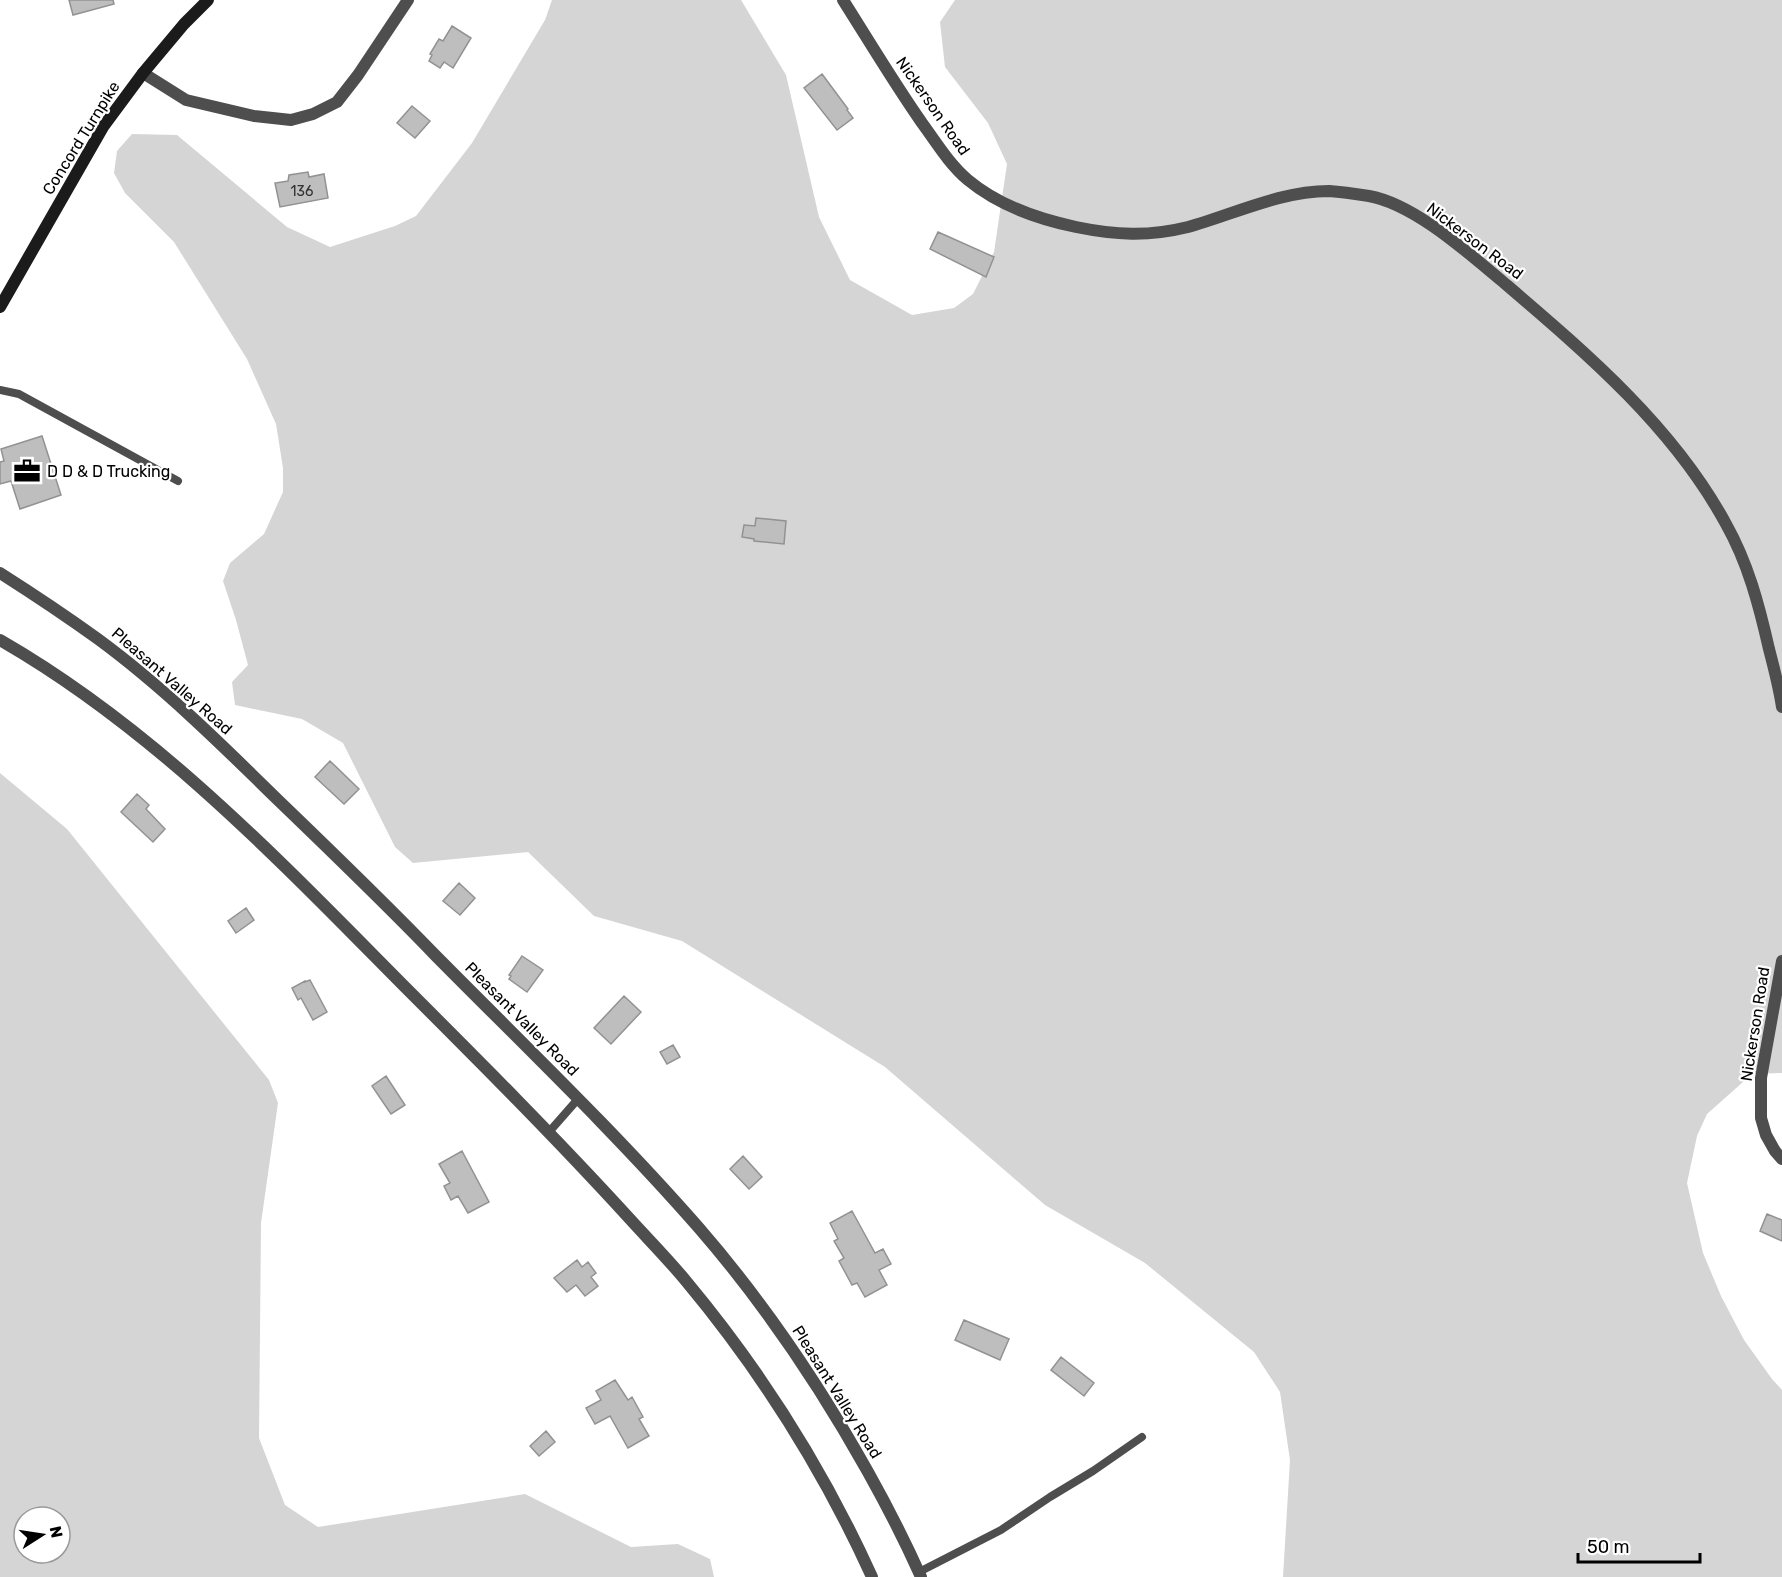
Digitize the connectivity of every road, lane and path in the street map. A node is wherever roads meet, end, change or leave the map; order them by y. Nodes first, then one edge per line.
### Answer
1 (208, 0) edge
2 (408, 0) edge
3 (843, 0) edge
4 (142, 73) junction
5 (0, 307) edge
6 (0, 390) edge
7 (178, 481) dead end
8 (0, 573) edge
9 (0, 639) edge
10 (1782, 707) edge
11 (1782, 961) edge
12 (578, 1099) junction
13 (549, 1132) junction
14 (1782, 1159) edge
15 (1142, 1437) dead end
16 (920, 1574) edge
17 (872, 1577) edge

1 - 4 street, Concord Turnpike
2 - 4 street
3 - 10 street, Nickerson Road
4 - 5 street, Concord Turnpike
6 - 7 lane
8 - 12 street, Pleasant Valley Road
9 - 13 street
11 - 14 street, Nickerson Road
12 - 13 lane
12 - 16 street, Pleasant Valley Road
13 - 17 street
15 - 16 lane

